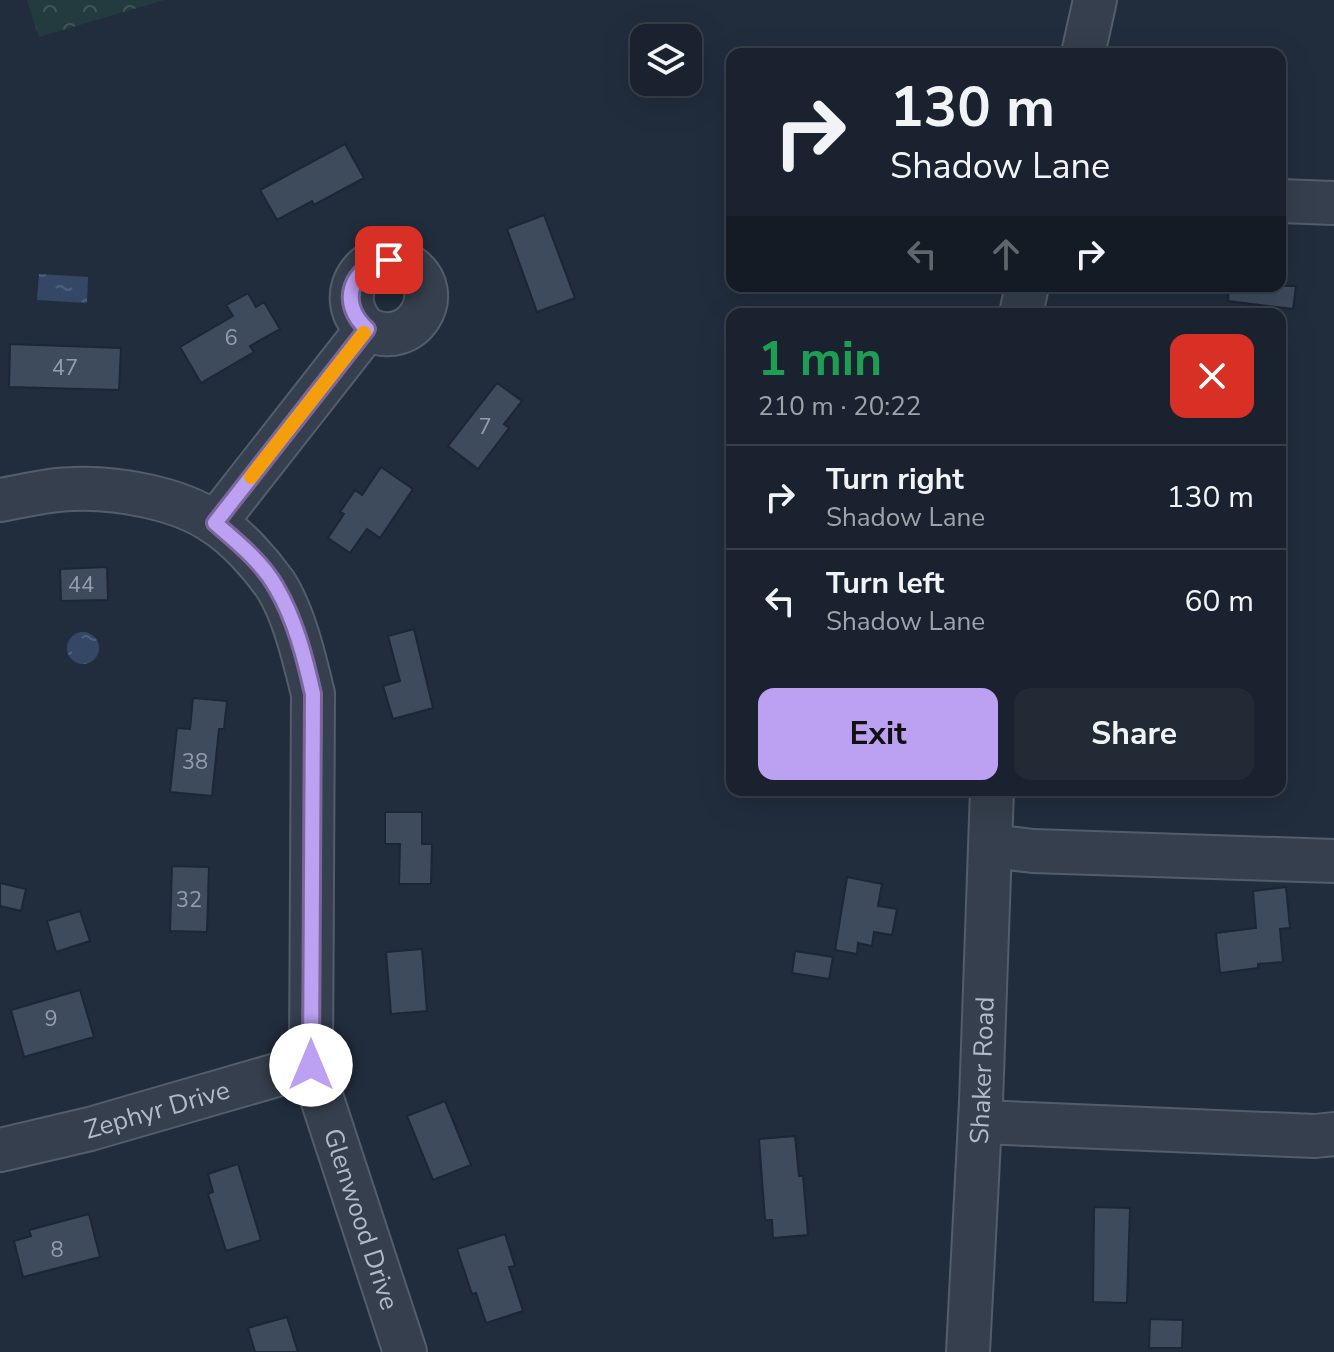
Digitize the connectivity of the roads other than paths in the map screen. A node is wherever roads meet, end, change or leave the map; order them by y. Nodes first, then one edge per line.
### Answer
1 (1095, 0) edge
2 (1084, 48) edge
3 (1286, 201) edge
4 (1334, 203) edge
5 (367, 329) dead end
6 (0, 500) edge
7 (215, 523) junction
8 (992, 796) edge
9 (991, 846) junction
10 (1334, 861) edge
11 (311, 1065) junction
12 (980, 1122) junction
13 (1334, 1134) edge
14 (0, 1150) edge
15 (405, 1352) edge
16 (968, 1352) edge

1 - 2 street
3 - 4 street
5 - 7 street
6 - 7 street, Glenwood Drive
7 - 11 street, Glenwood Drive
8 - 9 street, Shaker Road
9 - 10 street
9 - 12 street, Shaker Road
11 - 14 street, Zephyr Drive
11 - 15 street, Glenwood Drive
12 - 13 street
12 - 16 street, Shaker Road

